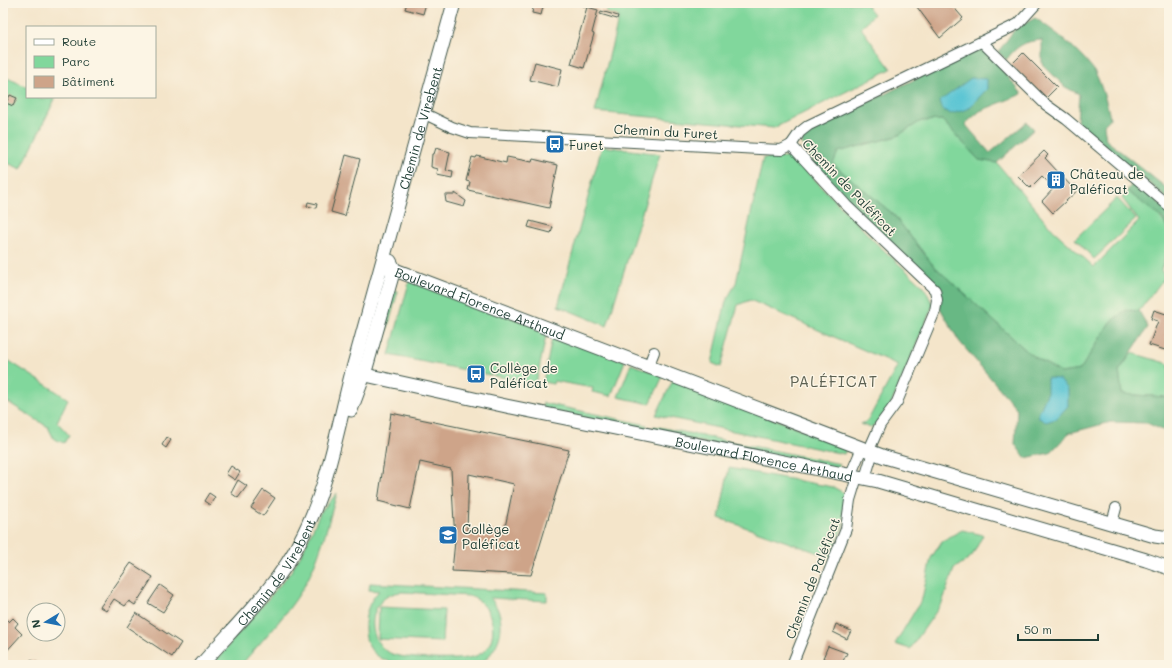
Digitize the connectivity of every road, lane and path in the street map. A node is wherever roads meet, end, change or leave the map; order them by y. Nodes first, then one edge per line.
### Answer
1 (454, 3) edge
2 (1037, 3) edge
3 (982, 42) junction
4 (423, 113) junction
5 (791, 145) junction
6 (1169, 206) edge
7 (387, 262) junction
8 (654, 352) dead end
9 (648, 367) junction
10 (358, 373) junction
11 (868, 450) junction
12 (857, 477) junction
13 (1116, 508) dead end
14 (1112, 523) junction
15 (1169, 538) edge
16 (1169, 568) edge
17 (201, 665) edge
18 (792, 665) edge

1 - 4 street, Chemin de Virebent
2 - 3 street, Chemin de Paléficat
3 - 5 street, Chemin de Paléficat
3 - 6 street
4 - 5 street, Chemin du Furet
4 - 7 street, Chemin de Virebent
5 - 11 street, Chemin de Paléficat
7 - 9 street, Boulevard Florence Arthaud
7 - 10 street, Chemin de Virebent
8 - 9 street
9 - 11 street, Boulevard Florence Arthaud
10 - 12 street, Boulevard Florence Arthaud
10 - 17 street, Chemin de Virebent
11 - 12 street
11 - 12 street
11 - 14 street, Boulevard Florence Arthaud
12 - 16 street, Boulevard Florence Arthaud
12 - 18 street, Chemin de Paléficat
13 - 14 street
14 - 15 street, Boulevard Florence Arthaud

